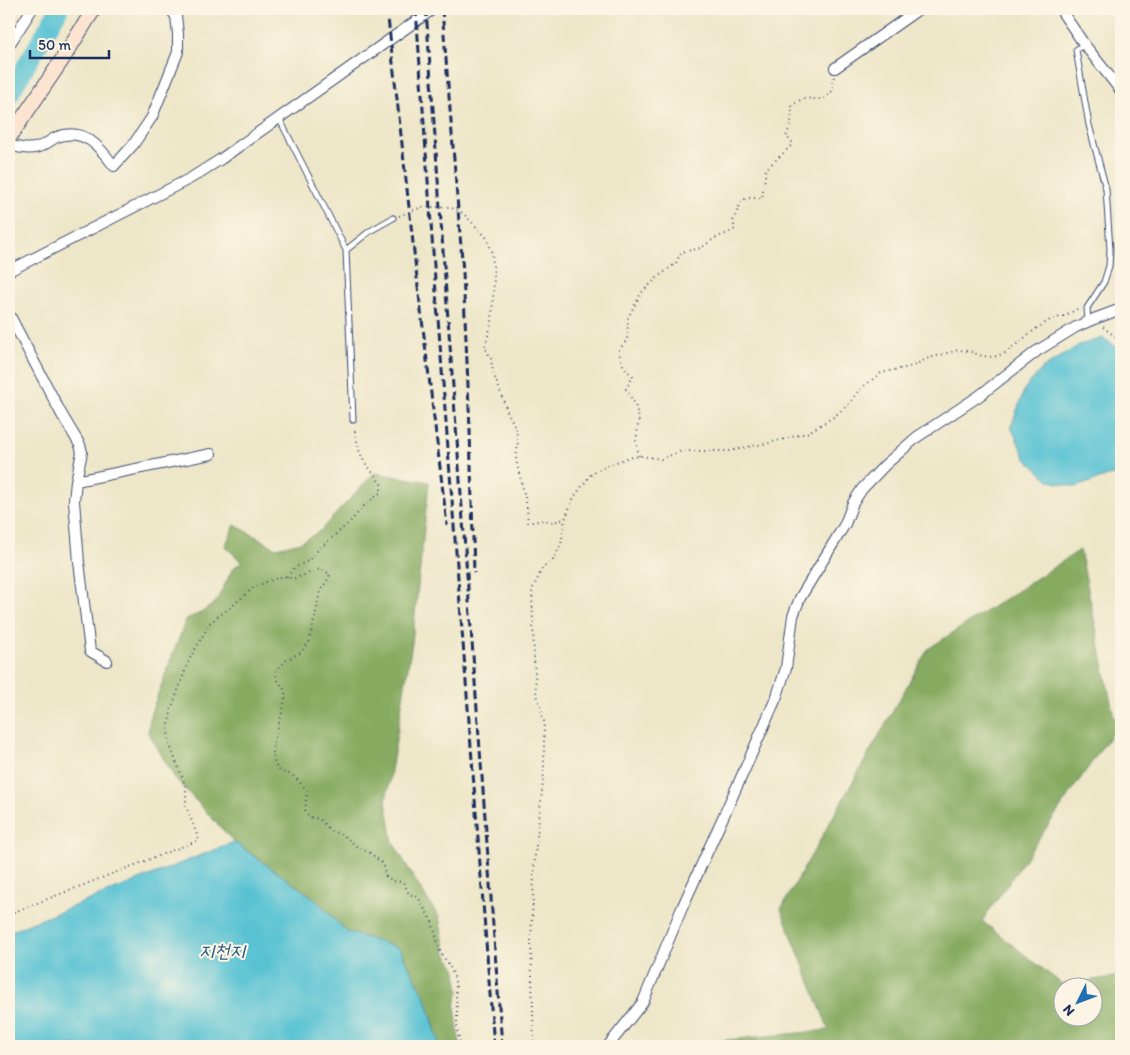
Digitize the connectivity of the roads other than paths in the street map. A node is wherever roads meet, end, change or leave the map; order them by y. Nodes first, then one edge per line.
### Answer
1 (32, 9) edge
2 (94, 9) edge
3 (170, 9) edge
4 (433, 9) edge
5 (920, 9) edge
6 (1060, 9) edge
7 (1084, 44) junction
8 (9, 45) edge
9 (835, 68) road end
10 (1121, 91) edge
11 (279, 118) junction
12 (9, 138) edge
13 (9, 145) edge
14 (393, 218) road end
15 (346, 250) junction
16 (9, 271) edge
17 (1121, 309) edge
18 (9, 314) edge
19 (1091, 320) junction
20 (353, 420) road end
21 (211, 454) dead end
22 (76, 481) junction
23 (107, 661) dead end
24 (608, 1046) edge

1 - 8 street
2 - 12 main road
3 - 13 street
4 - 11 street
5 - 9 street
6 - 7 street
7 - 10 street
7 - 19 lane
11 - 15 lane
11 - 16 street
14 - 15 lane
15 - 20 lane
17 - 19 street
18 - 22 street
19 - 24 street
21 - 22 street
22 - 23 street

